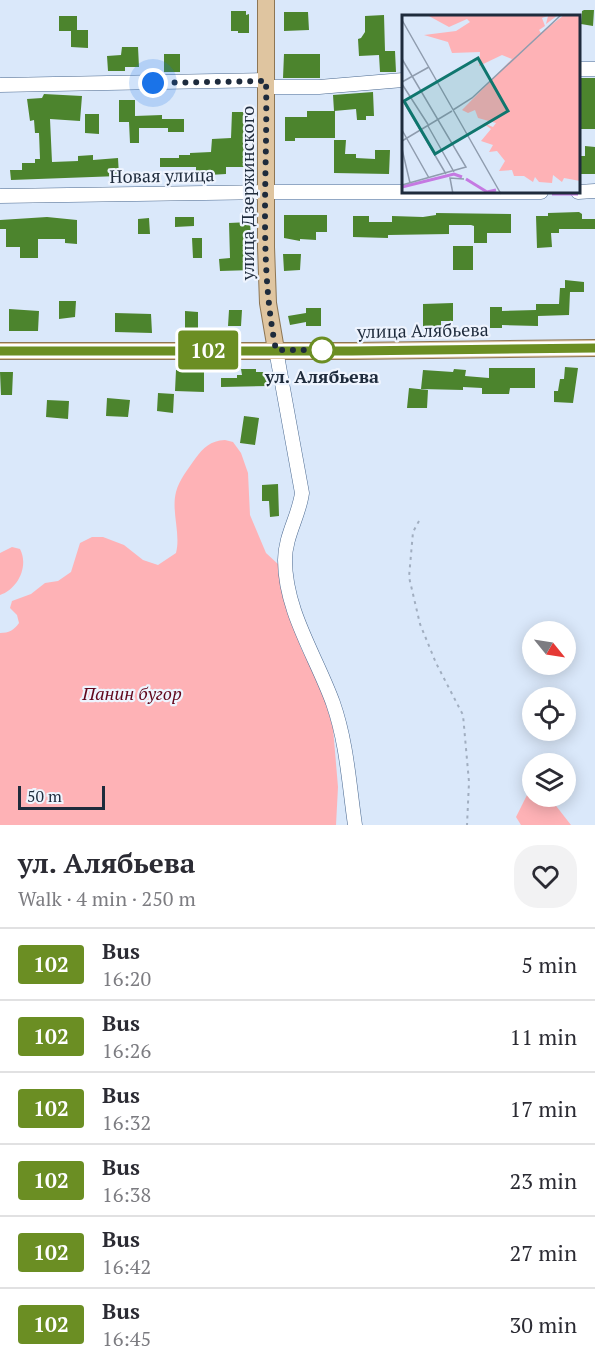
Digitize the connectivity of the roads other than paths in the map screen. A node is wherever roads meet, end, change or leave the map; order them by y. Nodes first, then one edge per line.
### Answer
1 (266, 0) edge
2 (402, 80) edge
3 (266, 84) junction
4 (0, 85) edge
5 (595, 191) edge
6 (266, 192) junction
7 (402, 192) edge
8 (580, 192) edge
9 (0, 196) edge
10 (595, 348) edge
11 (276, 350) junction
12 (0, 351) edge
13 (355, 825) edge

1 - 3 main road, улица Дзержинского
2 - 3 street
3 - 4 street
3 - 6 main road, улица Дзержинского
5 - 8 street
6 - 7 street, Новая улица
6 - 9 street, Новая улица
6 - 11 main road, улица Дзержинского
10 - 11 main road, улица Алябьева
11 - 12 main road, улица Алябьева
11 - 13 street

